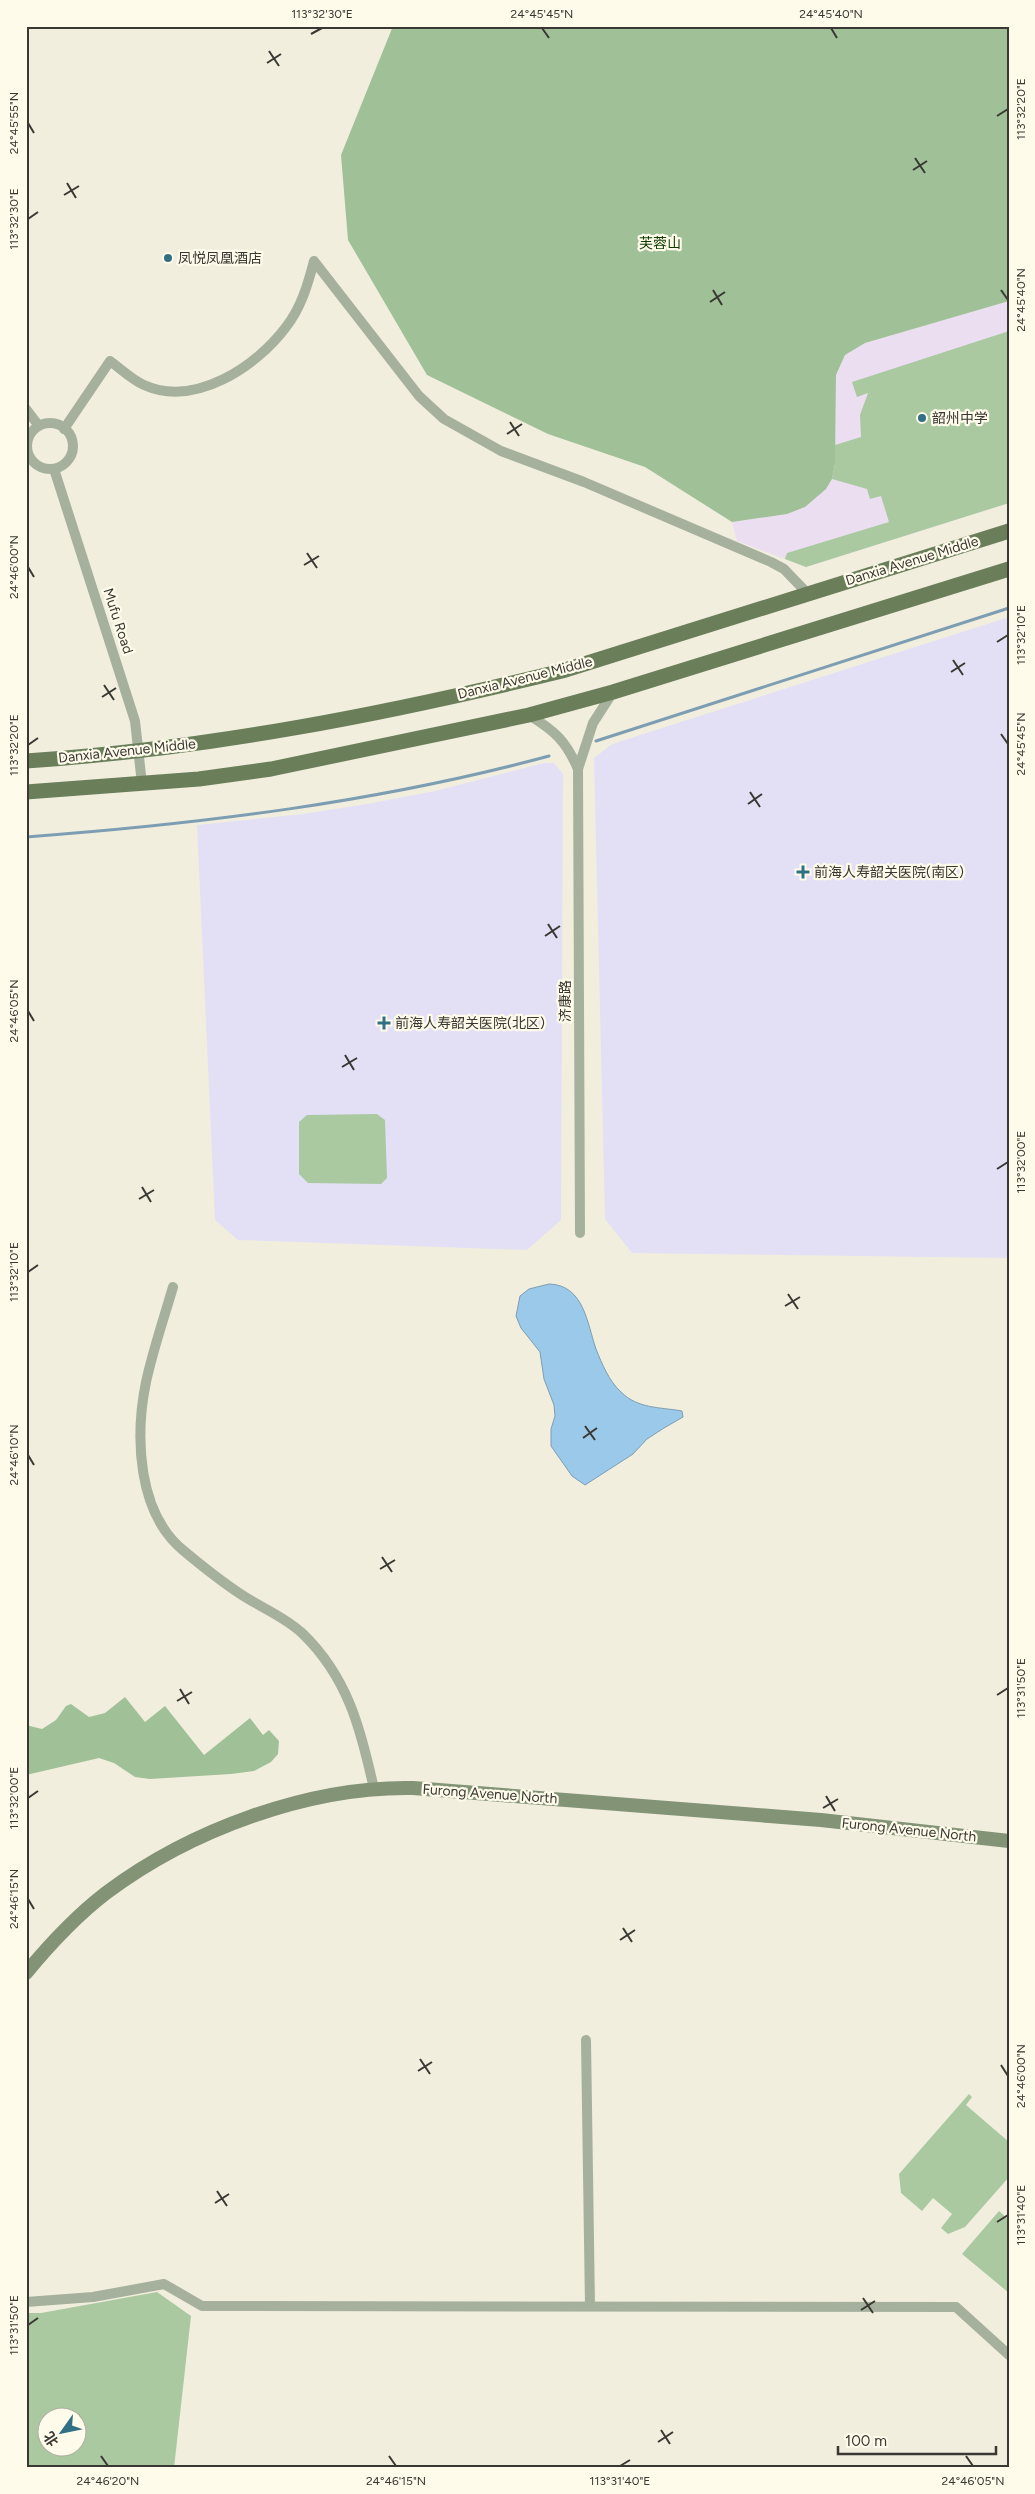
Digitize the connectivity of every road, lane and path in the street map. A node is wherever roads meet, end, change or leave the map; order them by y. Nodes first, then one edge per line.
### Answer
1 (26, 409) edge
2 (39, 426) junction
3 (64, 429) junction
4 (54, 469) junction
5 (1009, 531) edge
6 (1009, 569) edge
7 (808, 594) junction
8 (613, 692) junction
9 (529, 715) junction
10 (140, 750) junction
11 (26, 761) edge
12 (578, 769) junction
13 (142, 784) junction
14 (26, 792) edge
15 (580, 1233) dead end
16 (174, 1287) dead end
17 (374, 1789) junction
18 (1009, 1841) edge
19 (26, 1974) edge
20 (586, 2040) dead end
21 (26, 2302) edge
22 (590, 2306) junction
23 (1009, 2355) edge

1 - 2 street
2 - 3 street
2 - 4 street
3 - 4 street
3 - 7 street
4 - 10 street, Mufu Road
5 - 7 main road, Danxia Avenue Middle
6 - 8 main road
7 - 10 main road, Danxia Avenue Middle
8 - 9 main road
8 - 12 street, 济康路
9 - 12 street, 济康路
9 - 13 main road
10 - 11 main road, Danxia Avenue Middle
10 - 13 street, Mufu Road
12 - 15 street, 济康路
13 - 14 main road
16 - 17 street
17 - 18 main road, Furong Avenue North
17 - 19 main road, Furong Avenue North
20 - 22 street
21 - 22 street
22 - 23 street

